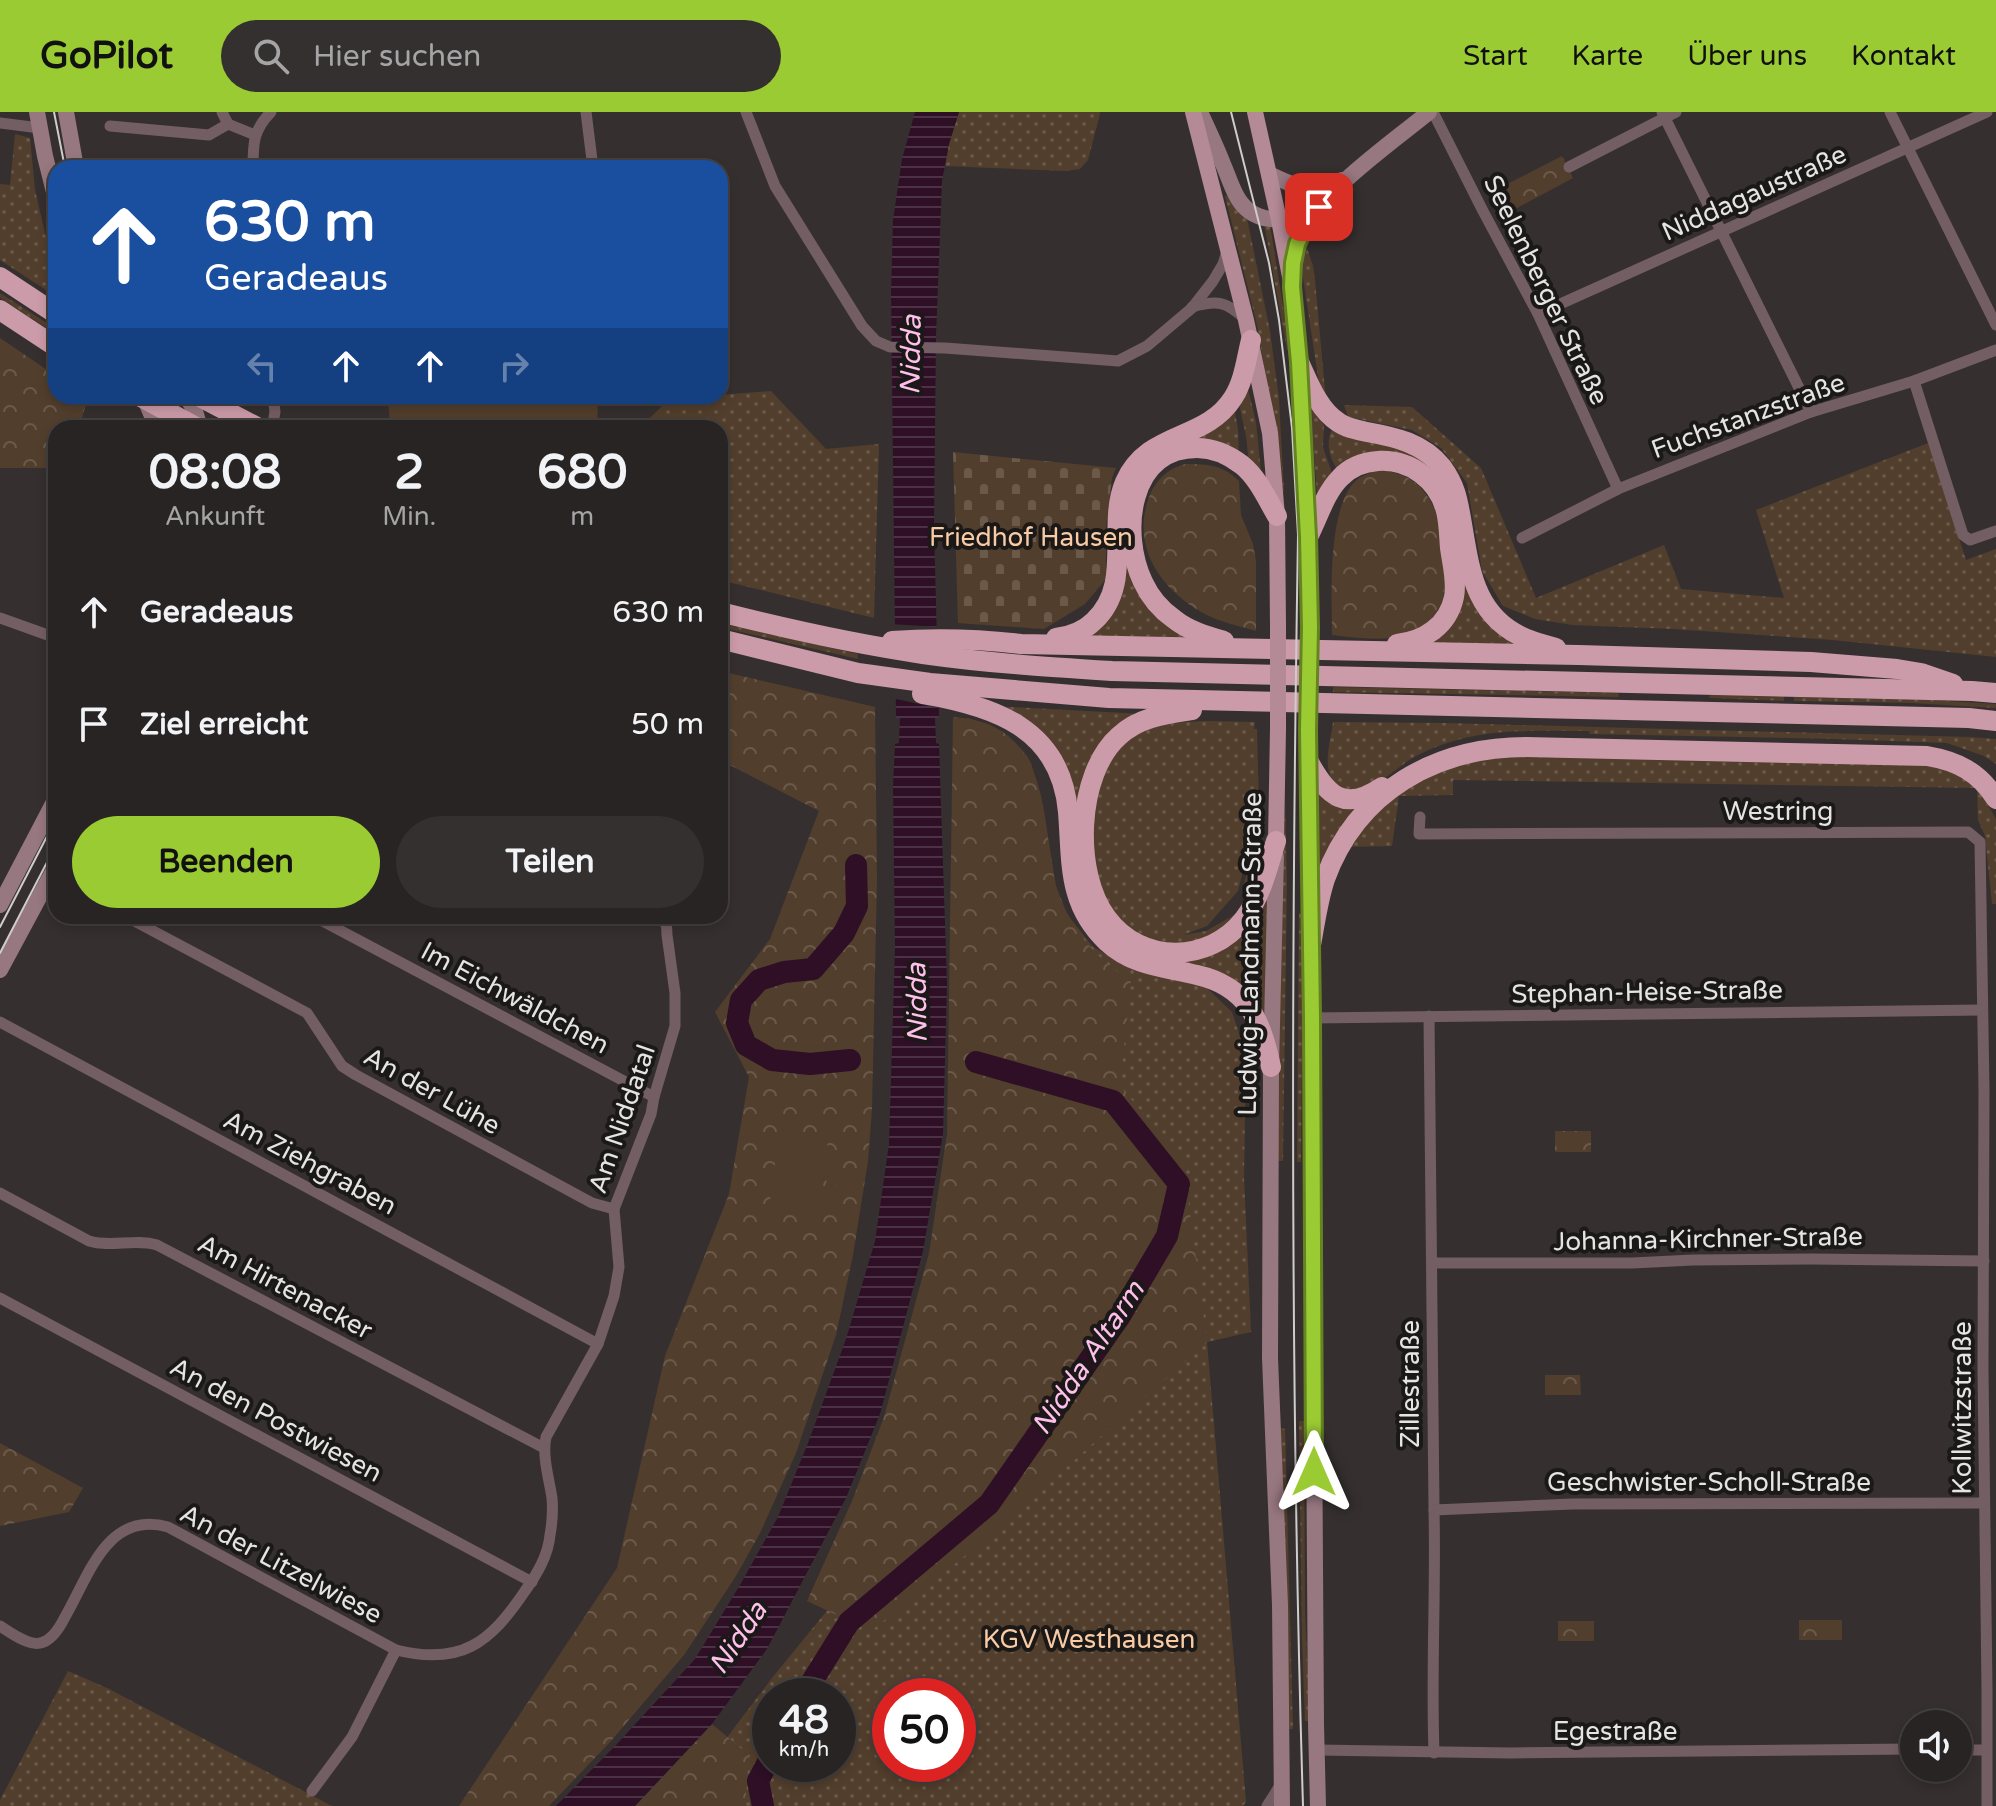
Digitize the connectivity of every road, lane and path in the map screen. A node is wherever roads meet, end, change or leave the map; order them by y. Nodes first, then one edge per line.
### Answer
1 (66, 112) edge
2 (222, 112) edge
3 (271, 112) edge
4 (586, 112) edge
5 (746, 112) edge
6 (1193, 112) edge
7 (1200, 112) edge
8 (1255, 112) edge
9 (1431, 112) edge
10 (1890, 112) edge
11 (1987, 112) edge
12 (1668, 114) edge
13 (38, 120) edge
14 (0, 123) edge
15 (228, 124) junction
16 (110, 126) dead end
17 (255, 135) junction
18 (1908, 148) junction
19 (75, 160) edge
20 (253, 160) edge
21 (592, 160) edge
22 (48, 164) edge
23 (1569, 167) dead end
24 (1357, 171) junction
25 (1269, 174) junction
26 (1319, 207) junction
27 (1279, 220) junction
28 (1720, 231) junction
29 (1228, 251) junction
30 (0, 277) edge
31 (1292, 287) junction
32 (1192, 308) junction
33 (48, 309) edge
34 (0, 310) edge
35 (1538, 314) junction
36 (1996, 325) edge
37 (1248, 330) junction
38 (48, 341) edge
39 (1996, 350) edge
40 (1299, 362) junction
41 (1914, 381) junction
42 (156, 404) edge
43 (213, 404) edge
44 (1811, 412) junction
45 (184, 420) edge
46 (244, 420) edge
47 (1618, 489) junction
48 (1277, 516) junction
49 (1996, 531) edge
50 (1308, 537) junction
51 (1522, 538) dead end
52 (728, 614) edge
53 (0, 618) edge
54 (48, 635) edge
55 (728, 641) edge
56 (857, 643) junction
57 (1021, 644) junction
58 (1243, 648) junction
59 (1356, 650) junction
60 (1579, 655) junction
61 (1972, 691) junction
62 (1996, 693) edge
63 (975, 697) junction
64 (1237, 703) junction
65 (1996, 721) edge
66 (1309, 762) junction
67 (1996, 777) edge
68 (1996, 799) edge
69 (48, 813) edge
70 (1420, 817) dead end
71 (1276, 841) junction
72 (48, 885) edge
73 (0, 905) edge
74 (140, 924) edge
75 (328, 924) edge
76 (667, 924) edge
77 (1311, 945) junction
78 (0, 970) edge
79 (1982, 1010) junction
80 (1429, 1016) junction
81 (1312, 1018) junction
82 (0, 1022) edge
83 (1271, 1067) junction
84 (654, 1097) junction
85 (0, 1193) edge
86 (614, 1209) junction
87 (1984, 1261) junction
88 (1432, 1263) junction
89 (0, 1298) edge
90 (598, 1344) junction
91 (544, 1448) junction
92 (1984, 1503) junction
93 (1434, 1510) junction
94 (532, 1582) junction
95 (0, 1626) edge
96 (396, 1650) junction
97 (1992, 1689) edge
98 (1900, 1749) edge
99 (1317, 1750) junction
100 (1972, 1750) edge
101 (1986, 1750) junction
102 (1434, 1753) junction
103 (1282, 1783) junction
104 (312, 1791) dead end
105 (1267, 1806) edge
106 (1282, 1806) edge
107 (1318, 1806) edge
108 (1987, 1806) edge

1 - 19 main road
2 - 15 street
3 - 17 street
4 - 21 street
5 - 32 street
6 - 29 main road, Ludwig-Landmann-Straße
7 - 27 main road
8 - 25 main road
9 - 24 main road
9 - 35 street, Seelenberger Straße
10 - 18 street
11 - 18 street, Niddagaustraße
12 - 23 street
12 - 28 street
13 - 14 street
13 - 22 main road
15 - 16 street
15 - 17 street
17 - 20 street
18 - 28 street, Niddagaustraße
18 - 36 street
24 - 25 main road
24 - 26 main road
25 - 27 main road
26 - 27 main road
26 - 31 main road
27 - 31 main road
28 - 35 street, Niddagaustraße
28 - 44 street
29 - 32 street
29 - 37 main road, Ludwig-Landmann-Straße
30 - 33 highway
31 - 40 main road
32 - 37 street
34 - 38 highway
35 - 47 street, Seelenberger Straße
37 - 48 main road, Ludwig-Landmann-Straße
37 - 57 highway
39 - 41 street, Fuchstanzstraße
40 - 50 main road
40 - 60 highway
41 - 44 street, Fuchstanzstraße
41 - 49 street
42 - 45 highway, bridge
43 - 46 highway
44 - 47 street, Fuchstanzstraße
47 - 51 street, Fuchstanzstraße
48 - 58 highway
48 - 71 main road, Ludwig-Landmann-Straße, bridge
50 - 59 highway
50 - 66 main road, bridge
52 - 56 highway
53 - 54 street
55 - 63 highway
56 - 57 highway
56 - 61 highway
57 - 58 highway
58 - 59 highway
59 - 60 highway
60 - 61 highway
61 - 62 highway
63 - 64 highway
63 - 83 highway
64 - 65 highway
64 - 71 highway
66 - 67 highway
66 - 77 main road
68 - 77 highway
69 - 73 main road
70 - 79 street, Westring
71 - 83 main road, Ludwig-Landmann-Straße
72 - 78 main road
74 - 86 street, An der Lühe
75 - 84 street, Im Eichwäldchen
76 - 84 street, Am Niddatal
77 - 81 main road
79 - 80 street, Stephan-Heise-Straße
79 - 87 street, Kollwitzstraße
80 - 81 street, Stephan-Heise-Straße
80 - 88 street, Zillestraße
81 - 99 main road
82 - 90 street, Am Ziehgraben
83 - 103 main road, Ludwig-Landmann-Straße
84 - 86 street, Am Niddatal
85 - 91 street, Am Hirtenacker
86 - 90 street, Am Niddatal
87 - 88 street, Johanna-Kirchner-Straße
87 - 92 street, Kollwitzstraße
88 - 93 street, Zillestraße
89 - 94 street, An den Postwiesen
90 - 91 street, Am Niddatal
91 - 94 street
92 - 93 street, Geschwister-Scholl-Straße
92 - 97 street, Kollwitzstraße
93 - 102 street, Zillestraße
94 - 96 street
95 - 96 street, An der Litzelwiese
96 - 104 street, An der Litzelwiese
97 - 101 street, Kollwitzstraße
98 - 102 street, Egestraße
99 - 102 street, Egestraße
99 - 107 main road
100 - 101 street
101 - 108 street, Kollwitzstraße
103 - 105 street
103 - 106 main road, Ludwig-Landmann-Straße

